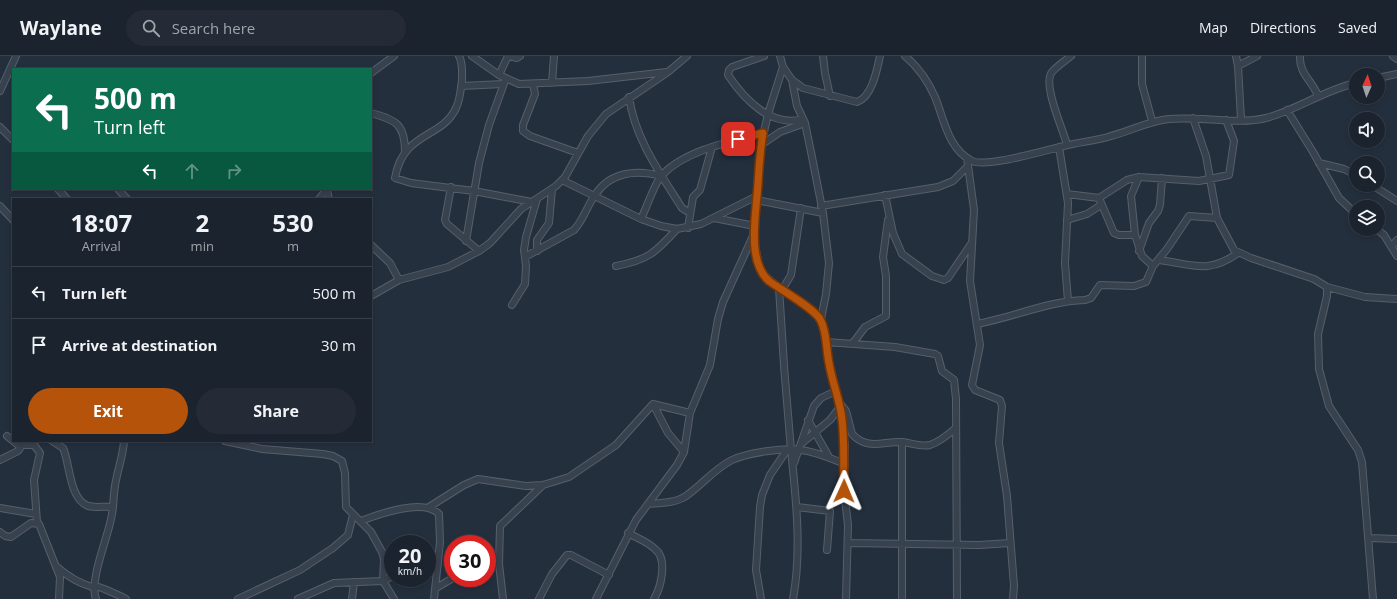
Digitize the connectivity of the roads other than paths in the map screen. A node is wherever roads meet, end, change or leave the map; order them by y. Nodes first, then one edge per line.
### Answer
1 (16, 56) edge
2 (394, 56) edge
3 (459, 56) edge
4 (472, 56) edge
5 (508, 56) edge
6 (520, 56) edge
7 (554, 56) edge
8 (687, 56) edge
9 (764, 56) edge
10 (780, 56) edge
11 (823, 56) edge
12 (880, 56) edge
13 (905, 56) edge
14 (1071, 56) edge
15 (1142, 56) edge
16 (1236, 56) edge
17 (1257, 56) edge
18 (1300, 56) edge
19 (1393, 56) edge
20 (1397, 59) edge
21 (1238, 66) junction
22 (783, 67) junction
23 (14, 68) edge
24 (12, 71) edge
25 (372, 72) edge
26 (668, 72) junction
27 (1397, 74) edge
28 (499, 75) junction
29 (1385, 77) edge
30 (792, 80) junction
31 (504, 81) junction
32 (552, 83) junction
33 (533, 84) junction
34 (1349, 84) edge
35 (461, 86) junction
36 (0, 91) edge
37 (830, 96) junction
38 (1318, 96) junction
39 (629, 97) junction
40 (1287, 110) junction
41 (372, 113) edge
42 (768, 114) junction
43 (1193, 118) junction
44 (1241, 119) junction
45 (1226, 120) junction
46 (804, 121) junction
47 (1152, 121) junction
48 (0, 127) edge
49 (763, 133) junction
50 (12, 139) edge
51 (761, 145) junction
52 (1067, 145) junction
53 (712, 147) junction
54 (1058, 148) junction
55 (405, 152) junction
56 (578, 153) junction
57 (967, 158) junction
58 (1319, 162) junction
59 (967, 167) junction
60 (1349, 172) edge
61 (662, 175) junction
62 (1139, 177) junction
63 (1162, 178) junction
64 (1211, 179) junction
65 (562, 180) junction
66 (452, 187) junction
67 (552, 189) junction
68 (59, 190) edge
69 (119, 190) edge
70 (327, 190) edge
71 (474, 191) junction
72 (1383, 192) edge
73 (1067, 194) junction
74 (595, 195) junction
75 (885, 195) junction
76 (66, 198) edge
77 (126, 198) edge
78 (319, 198) edge
79 (757, 198) junction
80 (1099, 198) junction
81 (534, 200) junction
82 (1397, 201) edge
83 (1101, 205) junction
84 (0, 206) edge
85 (1349, 207) edge
86 (801, 208) junction
87 (822, 210) junction
88 (690, 212) junction
89 (888, 216) junction
90 (714, 218) junction
91 (1217, 218) junction
92 (12, 219) edge
93 (642, 219) junction
94 (1067, 220) junction
95 (755, 226) junction
96 (688, 228) junction
97 (677, 229) junction
98 (1135, 235) junction
99 (754, 236) junction
100 (1385, 236) edge
101 (1397, 240) edge
102 (466, 241) junction
103 (972, 243) junction
104 (372, 245) edge
105 (1392, 246) junction
106 (479, 251) junction
107 (537, 251) junction
108 (1139, 251) junction
109 (1238, 253) junction
110 (1397, 256) edge
111 (525, 257) junction
112 (1158, 260) junction
113 (616, 266) dead end
114 (1153, 266) junction
115 (399, 280) junction
116 (1327, 287) junction
117 (780, 289) junction
118 (372, 295) edge
119 (1397, 299) edge
120 (1068, 300) junction
121 (512, 305) dead end
122 (821, 319) junction
123 (977, 324) junction
124 (826, 342) junction
125 (853, 343) junction
126 (836, 391) junction
127 (838, 400) junction
128 (653, 404) junction
129 (840, 407) junction
130 (690, 412) junction
131 (808, 420) junction
132 (956, 428) junction
133 (0, 433) edge
134 (815, 433) junction
135 (10, 436) edge
136 (14, 442) edge
137 (54, 442) edge
138 (124, 442) edge
139 (230, 442) edge
140 (902, 442) junction
141 (22, 445) junction
142 (800, 447) junction
143 (789, 450) junction
144 (684, 452) junction
145 (829, 457) junction
146 (0, 460) edge
147 (793, 464) junction
148 (844, 464) junction
149 (543, 485) junction
150 (648, 504) junction
151 (112, 507) junction
152 (430, 507) junction
153 (797, 507) junction
154 (0, 508) edge
155 (36, 514) junction
156 (353, 515) junction
157 (361, 521) junction
158 (37, 522) junction
159 (0, 532) edge
160 (628, 533) junction
161 (1368, 538) junction
162 (1397, 539) edge
163 (848, 543) junction
164 (956, 543) junction
165 (1010, 543) junction
166 (901, 544) junction
167 (827, 550) dead end
168 (438, 564) joint
169 (496, 564) edge
170 (499, 564) junction
171 (56, 566) junction
172 (609, 575) junction
173 (383, 581) junction
174 (354, 582) junction
175 (444, 583) edge
176 (93, 588) junction
177 (436, 588) junction
178 (114, 596) edge
179 (59, 599) edge
180 (96, 599) edge
181 (126, 599) edge
182 (238, 599) edge
183 (298, 599) edge
184 (352, 599) edge
185 (394, 599) edge
186 (434, 599) edge
187 (503, 599) edge
188 (539, 599) edge
189 (596, 599) edge
190 (654, 599) edge
191 (761, 599) edge
192 (792, 599) edge
193 (846, 599) edge
194 (902, 599) edge
195 (957, 599) edge
196 (1013, 599) edge
197 (1373, 599) edge

1 - 23 street
2 - 25 street
3 - 35 street
4 - 28 street
5 - 6 street
5 - 28 street
7 - 32 street
8 - 26 street
9 - 42 street
10 - 22 street
11 - 37 street
12 - 37 street
13 - 57 street
14 - 52 street
15 - 47 street
16 - 21 street
17 - 21 street
18 - 38 street
19 - 20 street
21 - 44 street
22 - 30 street
22 - 42 street
24 - 36 street
26 - 32 street
26 - 39 street
27 - 29 street
28 - 31 street
30 - 37 street
30 - 46 street
31 - 33 street
31 - 35 street
31 - 71 street
32 - 33 street
33 - 56 street
34 - 38 street
35 - 55 street
38 - 40 street
39 - 56 street
39 - 61 street
40 - 44 street
40 - 58 street
41 - 55 street
42 - 46 street
42 - 49 street
43 - 45 street
43 - 47 street
43 - 64 street
44 - 45 street
45 - 64 street
46 - 51 street
46 - 87 street
47 - 52 street
48 - 50 street
49 - 51 street
49 - 53 street
51 - 79 street
52 - 54 street
53 - 61 street
53 - 88 street
54 - 57 street
54 - 73 street
55 - 66 street
56 - 65 street
57 - 59 street
58 - 60 street
58 - 85 street
59 - 75 street
59 - 103 street
61 - 74 street
61 - 88 street
61 - 93 street
62 - 63 street
62 - 80 street
62 - 98 street
63 - 64 street
63 - 108 street
64 - 91 street
65 - 67 street
65 - 74 street
66 - 71 street
66 - 102 street
67 - 81 street
67 - 107 street
68 - 76 street
69 - 77 street
70 - 78 street
71 - 81 street
71 - 102 street
72 - 82 street
73 - 80 street
73 - 94 street
74 - 93 street
74 - 107 street
75 - 87 street
75 - 89 street
79 - 86 street
79 - 90 street
79 - 95 street
80 - 83 street
81 - 106 street
81 - 111 street
83 - 94 street
83 - 98 street
84 - 92 street
86 - 87 street
86 - 117 street
87 - 122 street
88 - 96 street
89 - 103 street
89 - 125 street
90 - 95 street
90 - 96 street
91 - 109 street
91 - 112 street
93 - 97 street
94 - 120 street
95 - 99 street
96 - 97 street
97 - 113 street
98 - 108 street
99 - 117 street
99 - 130 street
100 - 105 street
101 - 105 street
102 - 106 street
103 - 123 street
104 - 115 street
105 - 110 street
106 - 115 street
107 - 111 street
108 - 114 street
109 - 112 street
109 - 116 street
111 - 121 street
112 - 114 street
114 - 120 street
115 - 118 street
116 - 119 street
116 - 161 street
117 - 122 street
117 - 143 street
120 - 123 street
122 - 124 street
123 - 165 street
124 - 125 street
124 - 126 street
125 - 132 street
126 - 127 street
126 - 131 street
127 - 129 street
127 - 140 street
128 - 130 street
128 - 144 street
128 - 149 street
129 - 134 street
129 - 148 street
130 - 144 street
131 - 134 street
131 - 142 street
132 - 140 street
132 - 164 street
133 - 135 street
134 - 142 street
134 - 145 street
136 - 141 street
137 - 151 street
138 - 151 street
139 - 156 street
140 - 166 street
141 - 146 street
141 - 155 street
142 - 143 street
142 - 145 street
142 - 147 street
143 - 147 street
143 - 150 street
143 - 191 street
144 - 150 street
145 - 148 street
147 - 153 street
148 - 163 street
149 - 152 street
149 - 170 street
150 - 160 street
151 - 176 street
152 - 157 street
152 - 168 street
153 - 167 street
153 - 192 street
154 - 155 street
155 - 158 street
156 - 157 street
156 - 182 street
157 - 173 street
158 - 159 street
158 - 171 street
160 - 172 street
160 - 190 street
161 - 162 street
161 - 197 street
163 - 166 street
163 - 193 street
164 - 165 street
164 - 166 street
164 - 195 street
165 - 196 street
166 - 194 street
168 - 177 street
169 - 170 street
170 - 187 street
171 - 176 street
171 - 179 street
172 - 188 street
172 - 189 street
173 - 174 street
173 - 185 street
174 - 183 street
174 - 184 street
175 - 177 street
176 - 178 street
176 - 180 street
177 - 186 street
178 - 181 street

